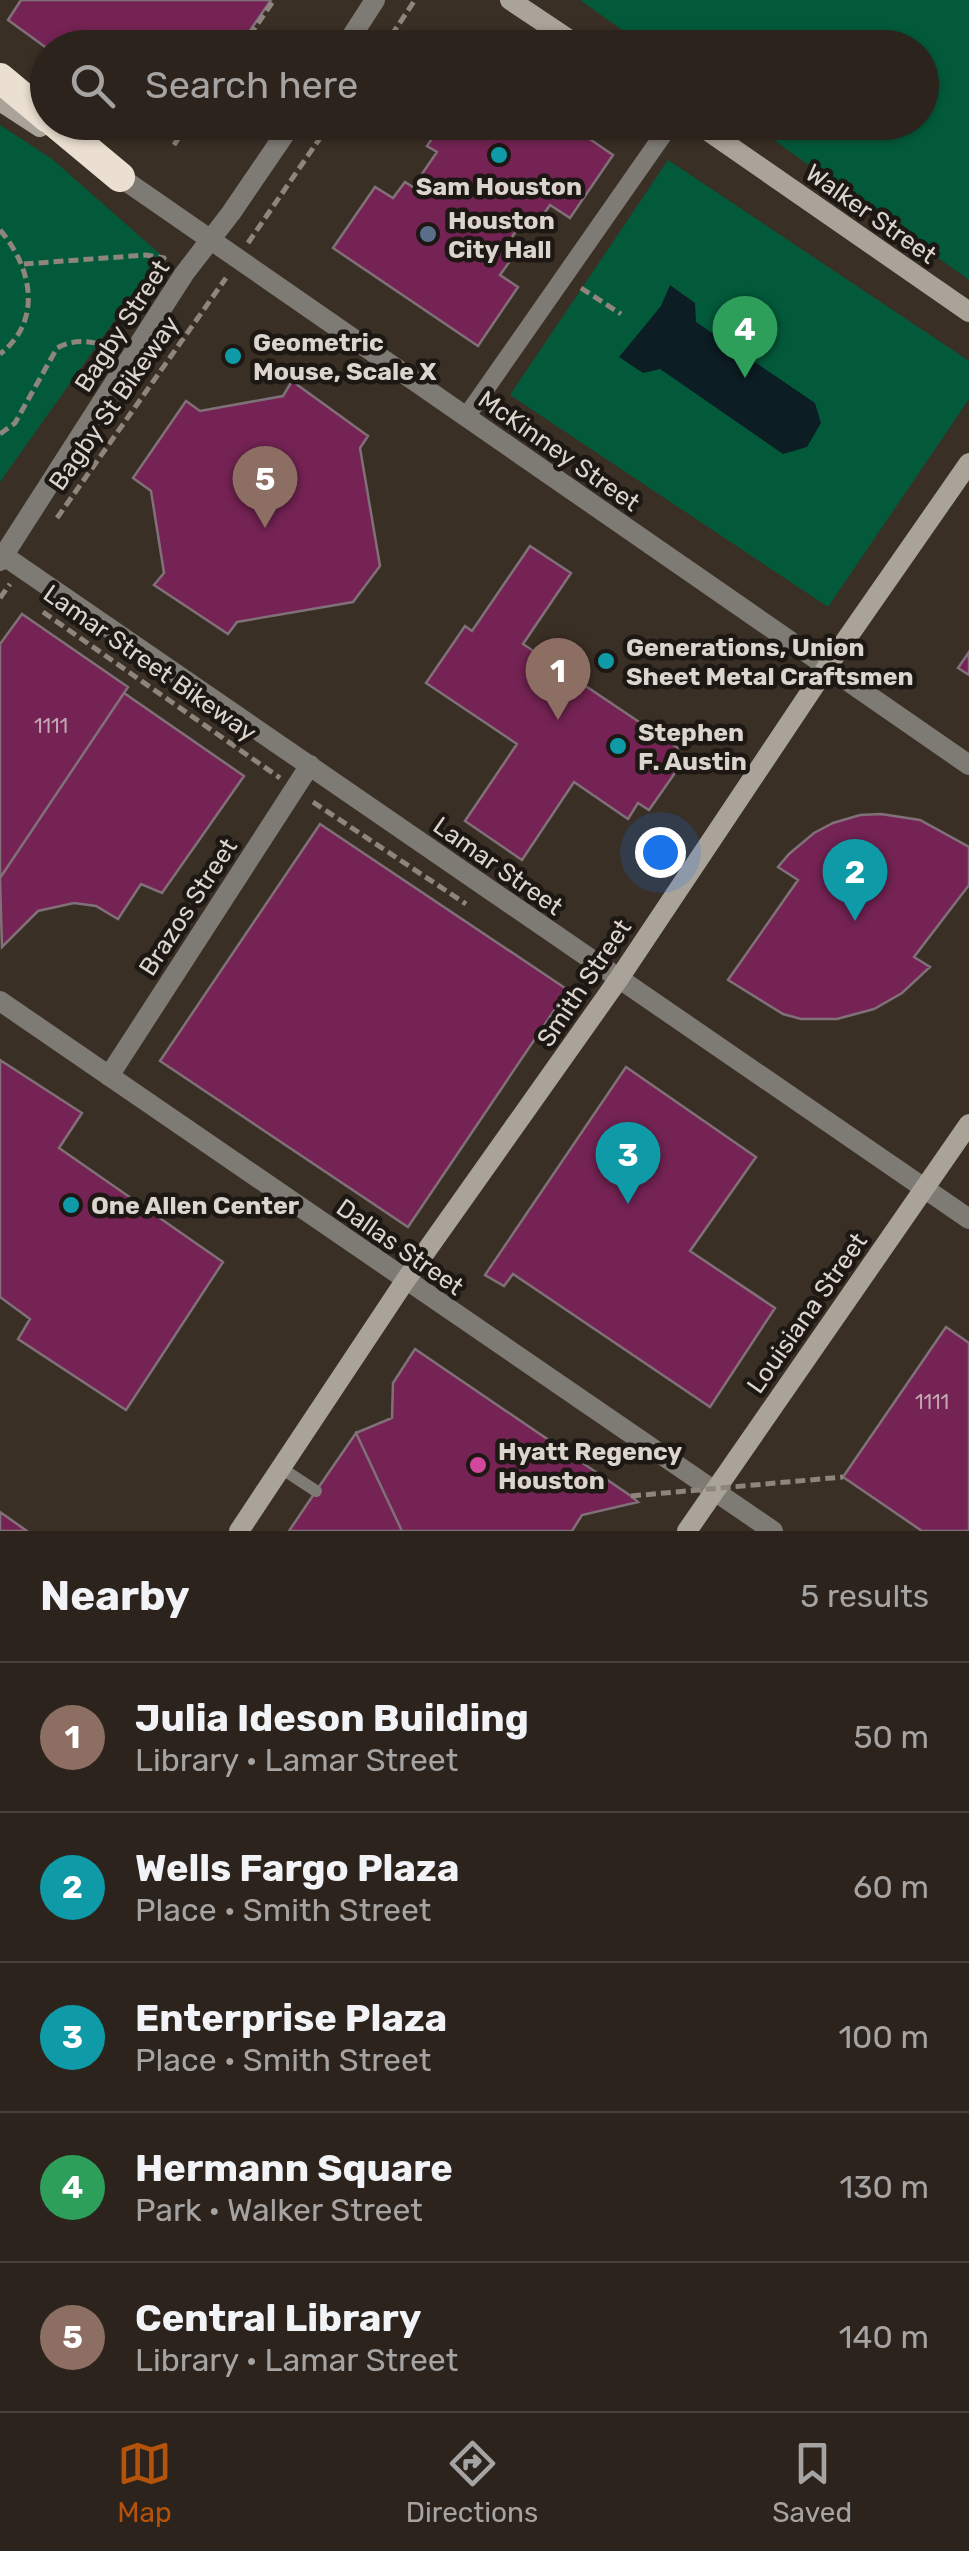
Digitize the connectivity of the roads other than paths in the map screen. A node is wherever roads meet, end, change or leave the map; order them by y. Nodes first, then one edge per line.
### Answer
1 (375, 0) edge
2 (510, 0) edge
3 (356, 30) edge
4 (555, 30) edge
5 (0, 78) edge
6 (0, 101) edge
7 (30, 103) edge
8 (30, 120) edge
9 (61, 140) edge
10 (75, 140) edge
11 (281, 140) edge
12 (659, 140) edge
13 (721, 140) edge
14 (120, 178) junction
15 (212, 240) junction
16 (969, 312) edge
17 (466, 417) junction
18 (969, 462) edge
19 (2, 556) edge
20 (827, 667) junction
21 (310, 765) junction
22 (969, 765) edge
23 (618, 980) junction
24 (2, 1008) edge
25 (109, 1076) junction
26 (969, 1124) edge
27 (924, 1188) junction
28 (969, 1219) edge
29 (404, 1280) junction
30 (281, 1468) junction
31 (316, 1491) dead end
32 (714, 1492) junction
33 (239, 1531) edge
34 (687, 1531) edge
35 (772, 1531) edge

1 - 3 street
2 - 4 main road
5 - 7 highway
6 - 8 main road
9 - 14 main road
10 - 14 highway
11 - 15 street, Bagby Street
12 - 17 street
13 - 16 main road, Walker Street
14 - 15 street, McKinney Street
15 - 17 street, McKinney Street
15 - 19 street, Bagby Street
17 - 20 street, McKinney Street
18 - 20 main road, Smith Street
19 - 21 street, Lamar Street
20 - 22 street, McKinney Street
20 - 23 main road, Smith Street
21 - 23 street, Lamar Street
21 - 25 street, Brazos Street
23 - 27 street, Lamar Street
23 - 29 main road, Smith Street
24 - 25 street, Dallas Street
25 - 29 street, Dallas Street
26 - 27 main road, Louisiana Street
27 - 28 street, Lamar Street
27 - 32 main road, Louisiana Street
29 - 30 main road, Smith Street
29 - 32 street, Dallas Street
30 - 31 lane
30 - 33 main road, Smith Street
32 - 34 main road, Louisiana Street
32 - 35 street, Dallas Street

